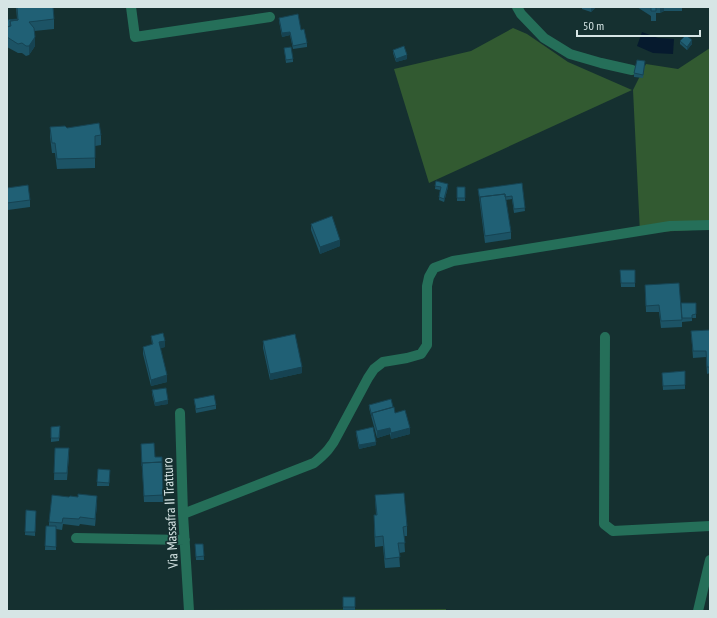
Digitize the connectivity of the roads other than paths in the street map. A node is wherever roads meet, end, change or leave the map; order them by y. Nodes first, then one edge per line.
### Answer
1 (131, 7) edge
2 (517, 7) edge
3 (270, 18) dead end
4 (632, 70) dead end
5 (710, 225) edge
6 (605, 337) dead end
7 (180, 413) dead end
8 (183, 514) junction
9 (710, 526) edge
10 (76, 538) dead end
11 (185, 540) junction
12 (710, 560) edge
13 (189, 611) edge
14 (698, 611) edge

1 - 3 street
2 - 4 street
5 - 8 street
6 - 9 street
7 - 8 street, Via Massafra II Tratturo
8 - 11 street, Via Massafra II Tratturo
10 - 11 street
11 - 13 street, Via Massafra II Tratturo
12 - 14 street

